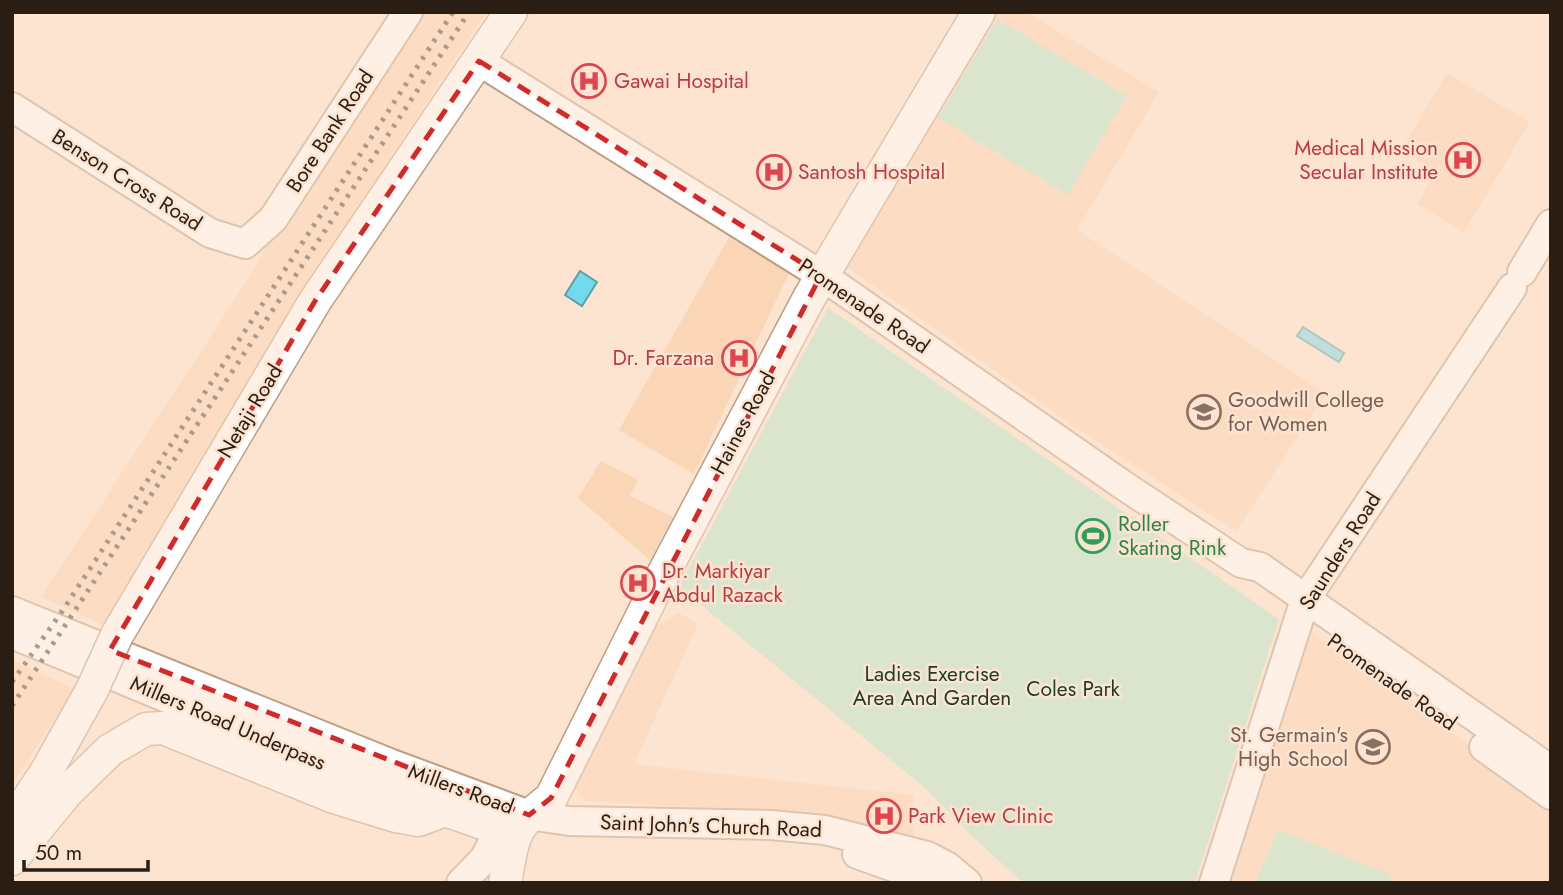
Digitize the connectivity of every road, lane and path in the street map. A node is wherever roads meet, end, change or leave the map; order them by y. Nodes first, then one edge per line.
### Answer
1 (408, 12) edge
2 (510, 12) edge
3 (979, 12) edge
4 (479, 61) junction
5 (12, 107) edge
6 (1551, 224) edge
7 (245, 244) joint
8 (821, 275) junction
9 (1302, 609) junction
10 (12, 611) edge
11 (12, 634) edge
12 (1482, 735) junction
13 (392, 764) joint
14 (1551, 769) edge
15 (1551, 795) edge
16 (445, 810) junction
17 (12, 823) edge
18 (509, 823) junction
19 (12, 859) edge
20 (461, 883) edge
21 (505, 883) edge
22 (929, 883) edge
23 (967, 883) edge
24 (1214, 883) edge

1 - 7 street, Bore Bank Road
2 - 4 main road, Netaji Road
3 - 8 main road, Haines Road
4 - 8 street, Promenade Road
4 - 17 main road, Netaji Road, bridge
5 - 7 street, Benson Cross Road
6 - 9 street, Saunders Road
8 - 9 street, Promenade Road
8 - 18 main road, Haines Road
9 - 12 street, Promenade Road
9 - 24 street, Saunders Road
10 - 13 street, Millers Road Underpass
11 - 16 street, Millers Road Underpass
12 - 14 street, Promenade Road
12 - 15 street, Promenade Road
13 - 18 street, Millers Road
16 - 18 main road
16 - 19 main road
18 - 20 street
18 - 21 main road
18 - 22 street, Saint John's Church Road
18 - 23 street, Saint John's Church Road

